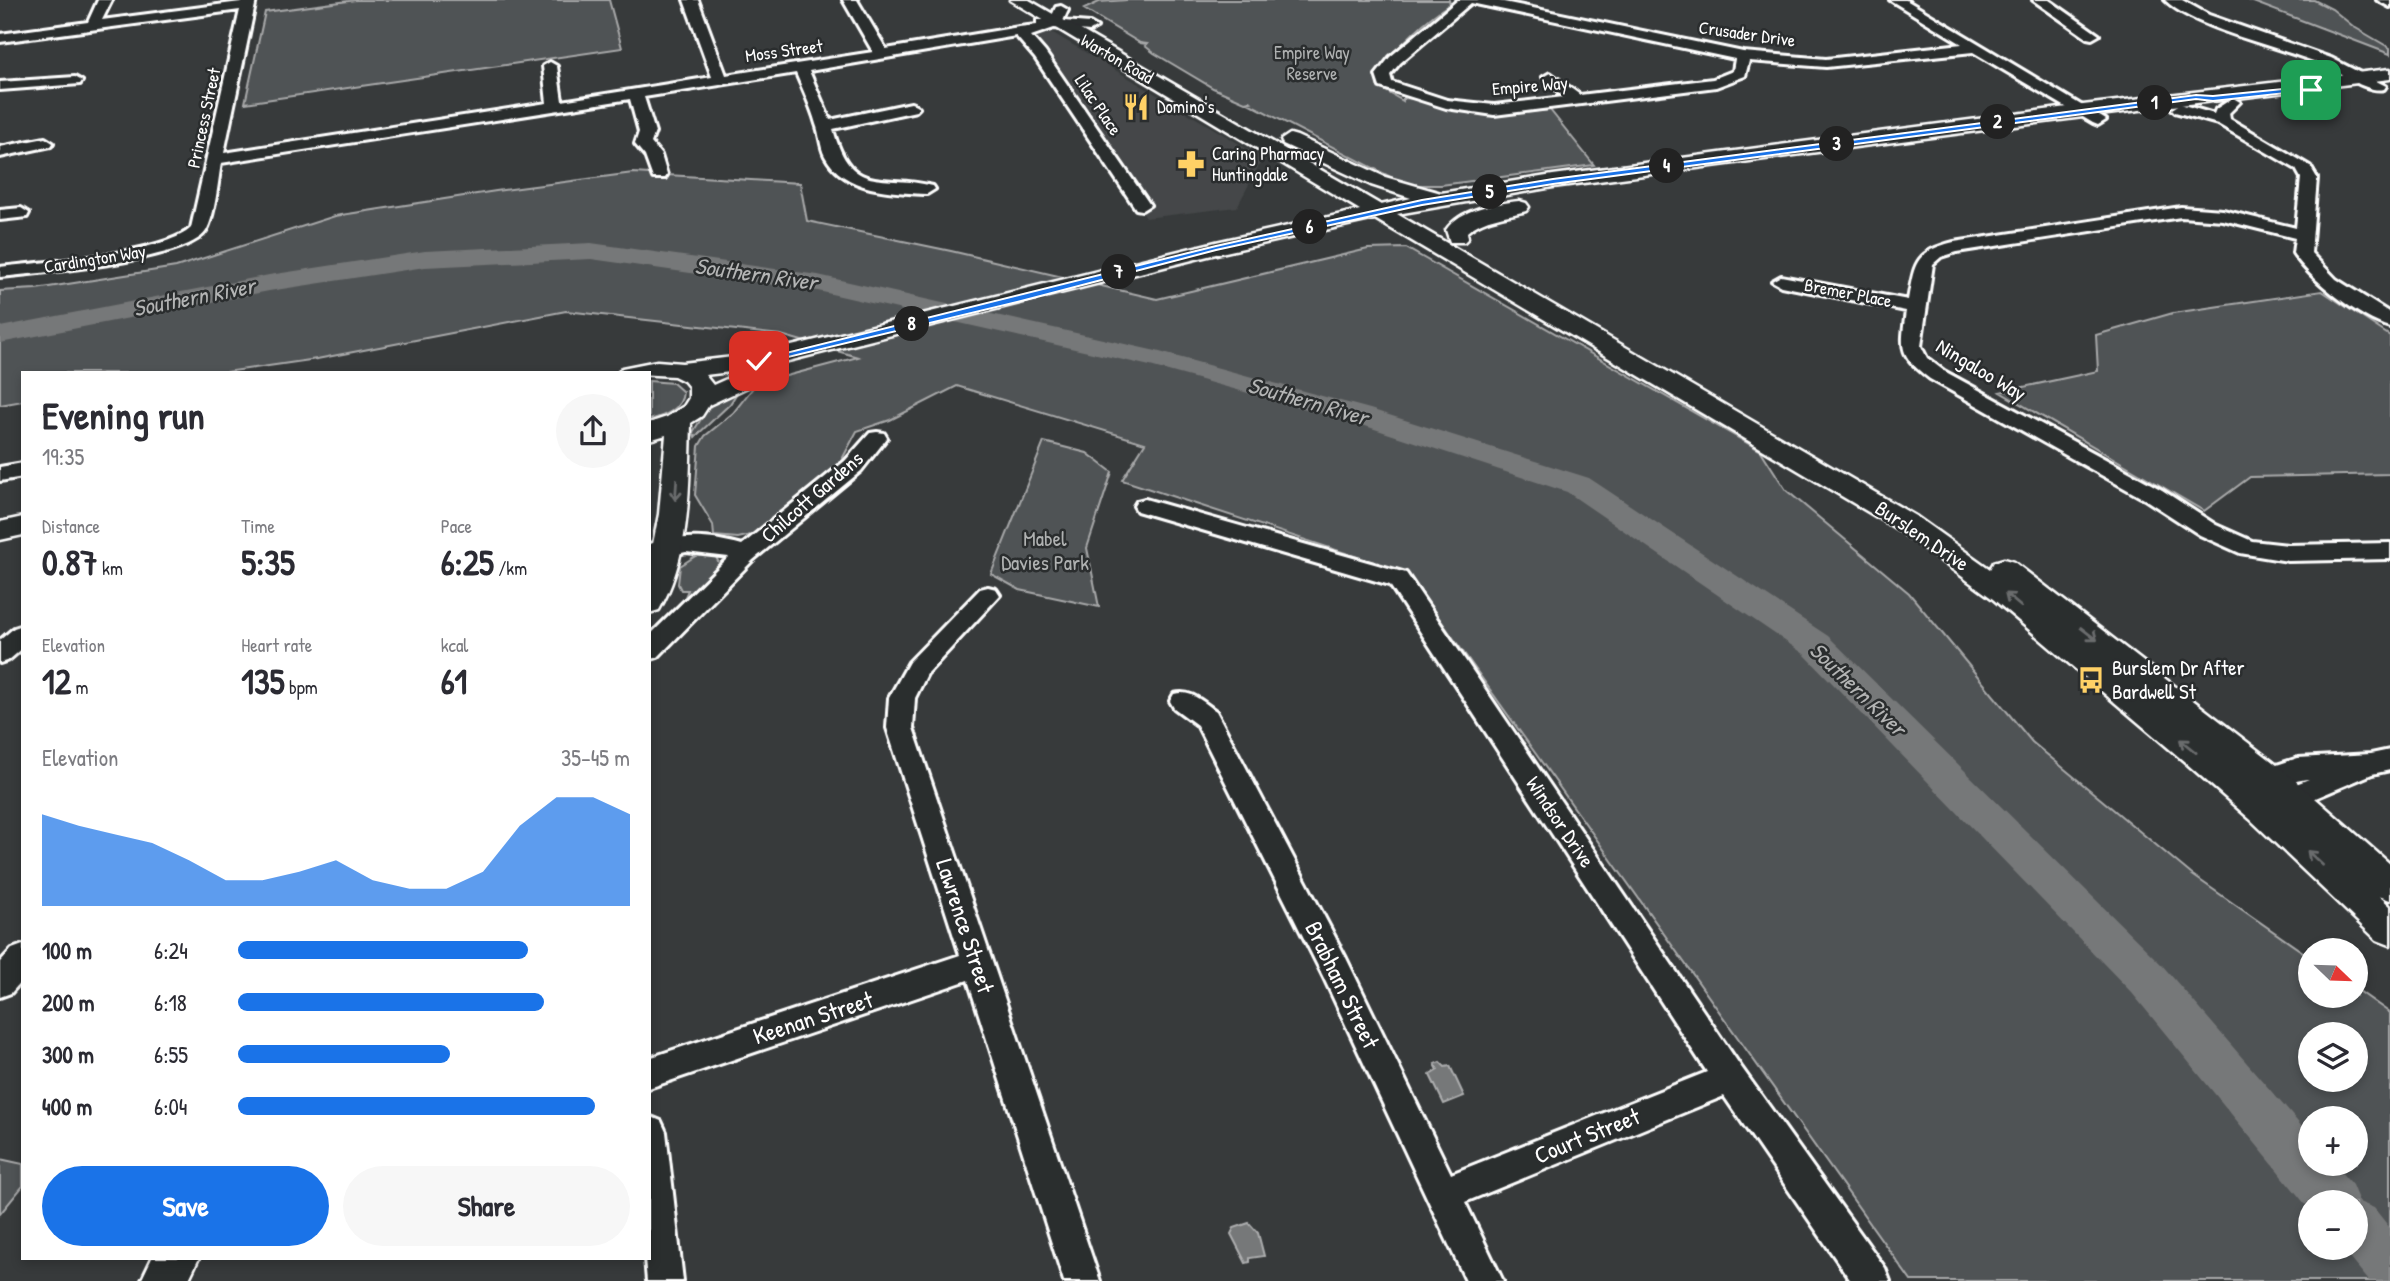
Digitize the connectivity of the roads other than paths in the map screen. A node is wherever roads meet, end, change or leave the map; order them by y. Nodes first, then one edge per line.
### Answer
1 (105, 0) edge
2 (691, 0) edge
3 (850, 0) edge
4 (1018, 0) edge
5 (1044, 0) edge
6 (1466, 0) edge
7 (1475, 0) edge
8 (1560, 0) edge
9 (1897, 0) edge
10 (2040, 0) edge
11 (2172, 0) edge
12 (2384, 0) edge
13 (248, 3) edge
14 (2390, 3) edge
15 (1546, 16) junction
16 (1058, 17) junction
17 (94, 24) junction
18 (1019, 31) junction
19 (2092, 35) dead end
20 (4, 37) edge
21 (1111, 39) junction
22 (1976, 47) junction
23 (0, 53) edge
24 (882, 55) junction
25 (1743, 56) junction
26 (1122, 62) junction
27 (550, 66) dead end
28 (1160, 66) junction
29 (801, 68) junction
30 (1550, 77) dead end
31 (2361, 77) junction
32 (720, 80) junction
33 (75, 81) dead end
34 (2386, 82) edge
35 (0, 86) edge
36 (636, 93) junction
37 (2311, 94) junction
38 (2196, 97) junction
39 (1578, 101) junction
40 (1192, 102) junction
41 (2233, 102) junction
42 (555, 106) junction
43 (911, 108) dead end
44 (2180, 109) junction
45 (2085, 116) junction
46 (2223, 121) junction
47 (1979, 124) junction
48 (825, 125) junction
49 (2046, 127) junction
50 (1290, 140) junction
51 (45, 143) dead end
52 (0, 152) edge
53 (215, 159) junction
54 (1640, 170) junction
55 (1716, 172) junction
56 (659, 175) dead end
57 (927, 189) dead end
58 (1345, 191) junction
59 (1452, 198) junction
60 (1539, 199) junction
61 (1142, 205) dead end
62 (21, 213) dead end
63 (1400, 214) junction
64 (0, 215) edge
65 (1358, 231) junction
66 (2303, 235) junction
67 (1457, 238) junction
68 (188, 240) joint
69 (1165, 260) junction
70 (0, 272) edge
71 (1781, 281) dead end
72 (1528, 301) junction
73 (1028, 302) junction
74 (1916, 307) junction
75 (2390, 321) edge
76 (1604, 325) junction
77 (897, 333) junction
78 (684, 370) junction
79 (641, 371) edge
80 (1646, 371) junction
81 (703, 399) junction
82 (680, 422) junction
83 (651, 431) edge
84 (877, 438) dead end
85 (21, 470) edge
86 (0, 474) edge
87 (1145, 506) dead end
88 (21, 526) edge
89 (0, 531) edge
90 (656, 543) edge
91 (21, 547) edge
92 (2390, 551) edge
93 (0, 552) edge
94 (746, 555) junction
95 (651, 586) edge
96 (988, 595) dead end
97 (21, 636) edge
98 (651, 649) edge
99 (0, 654) edge
100 (1183, 701) dead end
101 (2380, 762) edge
102 (2266, 793) junction
103 (2390, 885) edge
104 (2390, 929) edge
105 (21, 960) edge
106 (977, 963) junction
107 (0, 983) edge
108 (651, 1072) edge
109 (1730, 1078) junction
110 (651, 1151) edge
111 (1443, 1194) junction
112 (177, 1260) edge
113 (163, 1281) edge
114 (665, 1281) edge
115 (1082, 1281) edge
116 (1485, 1281) edge
117 (1872, 1281) edge

1 - 17 street
2 - 32 street
3 - 24 street
4 - 16 main road, Warton Road
5 - 16 main road, Warton Road
6 - 39 street, Empire Way
7 - 15 street, Crusader Drive
8 - 15 street
9 - 22 street
10 - 19 street
11 - 31 street
12 - 14 street
13 - 17 street
13 - 53 street, Princess Street
15 - 25 street, Crusader Drive
16 - 18 street, Moss Street
16 - 21 main road, Warton Road
16 - 26 main road, Warton Road
17 - 20 street
18 - 24 street, Moss Street
18 - 61 street, Lilac Place
20 - 23 street
21 - 26 main road
21 - 28 main road, Warton Road
22 - 25 street, Crusader Drive
22 - 45 street
24 - 29 street, Moss Street
25 - 39 street, Empire Way
26 - 40 main road, Warton Road
27 - 42 street
28 - 40 main road
28 - 50 main road, Warton Road
29 - 32 street, Moss Street
29 - 48 street
30 - 39 street
31 - 34 main road
31 - 38 main road
32 - 36 street, Moss Street
33 - 35 street
34 - 37 main road
36 - 42 street, Moss Street
36 - 56 street
37 - 38 main road
37 - 41 main road
38 - 45 main road
40 - 58 main road, Warton Road
41 - 44 main road
41 - 46 street
42 - 53 street, Moss Street
43 - 48 street
44 - 45 main road
44 - 46 street
45 - 47 main road
45 - 49 main road
46 - 66 street
47 - 49 main road
47 - 54 main road
48 - 57 street
49 - 55 main road
50 - 59 main road
50 - 63 main road, Warton Road
51 - 52 street
53 - 68 street, Princess Street
54 - 55 main road
54 - 59 main road
55 - 60 main road
58 - 63 main road, Warton Road
58 - 69 main road
59 - 63 main road
60 - 63 main road
60 - 67 main road
62 - 64 street
63 - 65 main road
63 - 67 main road, Burslem Drive
63 - 69 main road
63 - 72 main road, Burslem Drive
65 - 72 main road
65 - 73 main road
66 - 74 street, Ningaloo Way
66 - 75 street
67 - 76 main road, Burslem Drive
68 - 70 street, Cardington Way
69 - 73 main road
71 - 74 street, Bremer Place
72 - 80 main road, Burslem Drive
73 - 77 main road
74 - 92 street, Ningaloo Way
76 - 80 main road
76 -> 102 main road, Burslem Drive
77 - 78 main road
77 - 81 main road
78 - 79 main road
78 - 81 main road
102 -> 80 main road, Burslem Drive
81 - 82 main road
82 - 83 main road
82 -> 90 main road
84 - 94 street, Chilcott Gardens
85 - 86 street
87 - 109 street, Windsor Drive
88 - 89 main road
90 - 94 street, Chilcott Gardens
90 - 95 main road
91 - 93 main road
94 - 98 street, Chilcott Gardens
96 - 106 street, Lawrence Street
97 - 99 street
100 - 111 street, Brabham Street
101 - 102 street
102 - 103 main road, Burslem Drive
104 -> 102 main road, Burslem Drive
105 - 107 street
106 - 108 street, Keenan Street
106 - 115 street, Lawrence Street
109 - 111 street, Court Street
109 - 117 street, Windsor Drive
110 - 114 street
111 - 116 street, Brabham Street
112 - 113 main road

